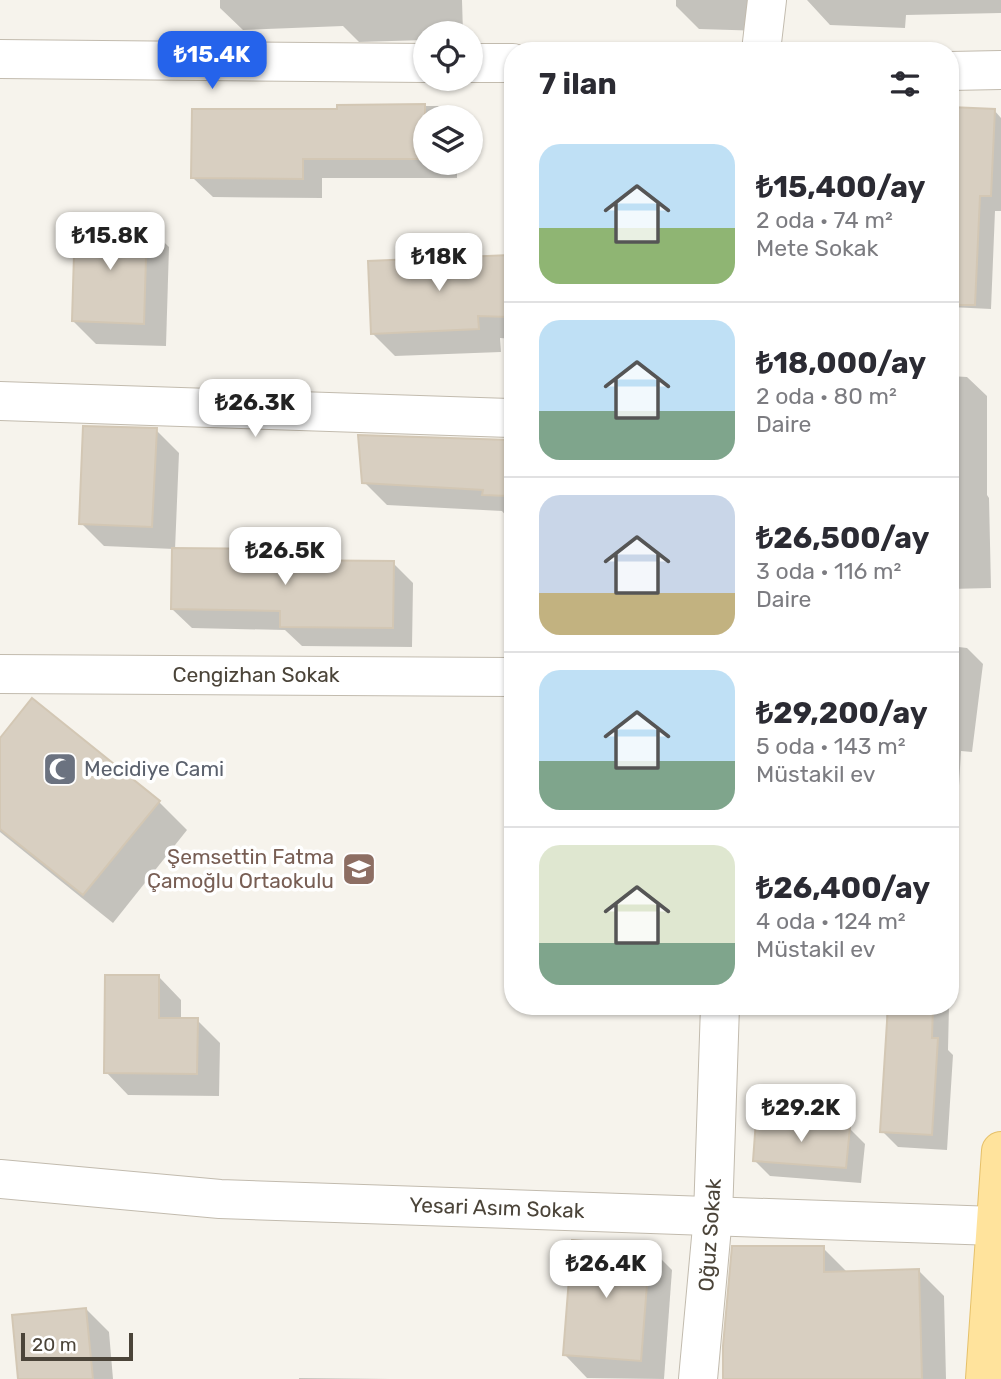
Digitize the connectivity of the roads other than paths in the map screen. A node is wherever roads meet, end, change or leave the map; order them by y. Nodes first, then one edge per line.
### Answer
1 (768, 0) edge
2 (762, 42) edge
3 (0, 60) edge
4 (413, 63) edge
5 (483, 63) edge
6 (504, 63) edge
7 (959, 71) edge
8 (1001, 71) edge
9 (0, 401) edge
10 (504, 418) edge
11 (0, 674) edge
12 (504, 677) edge
13 (720, 1015) edge
14 (1001, 1151) edge
15 (0, 1179) edge
16 (713, 1216) junction
17 (995, 1226) junction
18 (698, 1379) edge
19 (985, 1379) edge

1 - 2 street
3 - 4 street
5 - 6 street
7 - 8 street
9 - 10 street
11 - 12 street, Cengizhan Sokak
13 - 16 street, Oğuz Sokak
14 - 17 main road
15 - 16 street, Yesari Asım Sokak
16 - 17 street, Yesari Asım Sokak
16 - 18 street, Oğuz Sokak
17 - 19 main road

